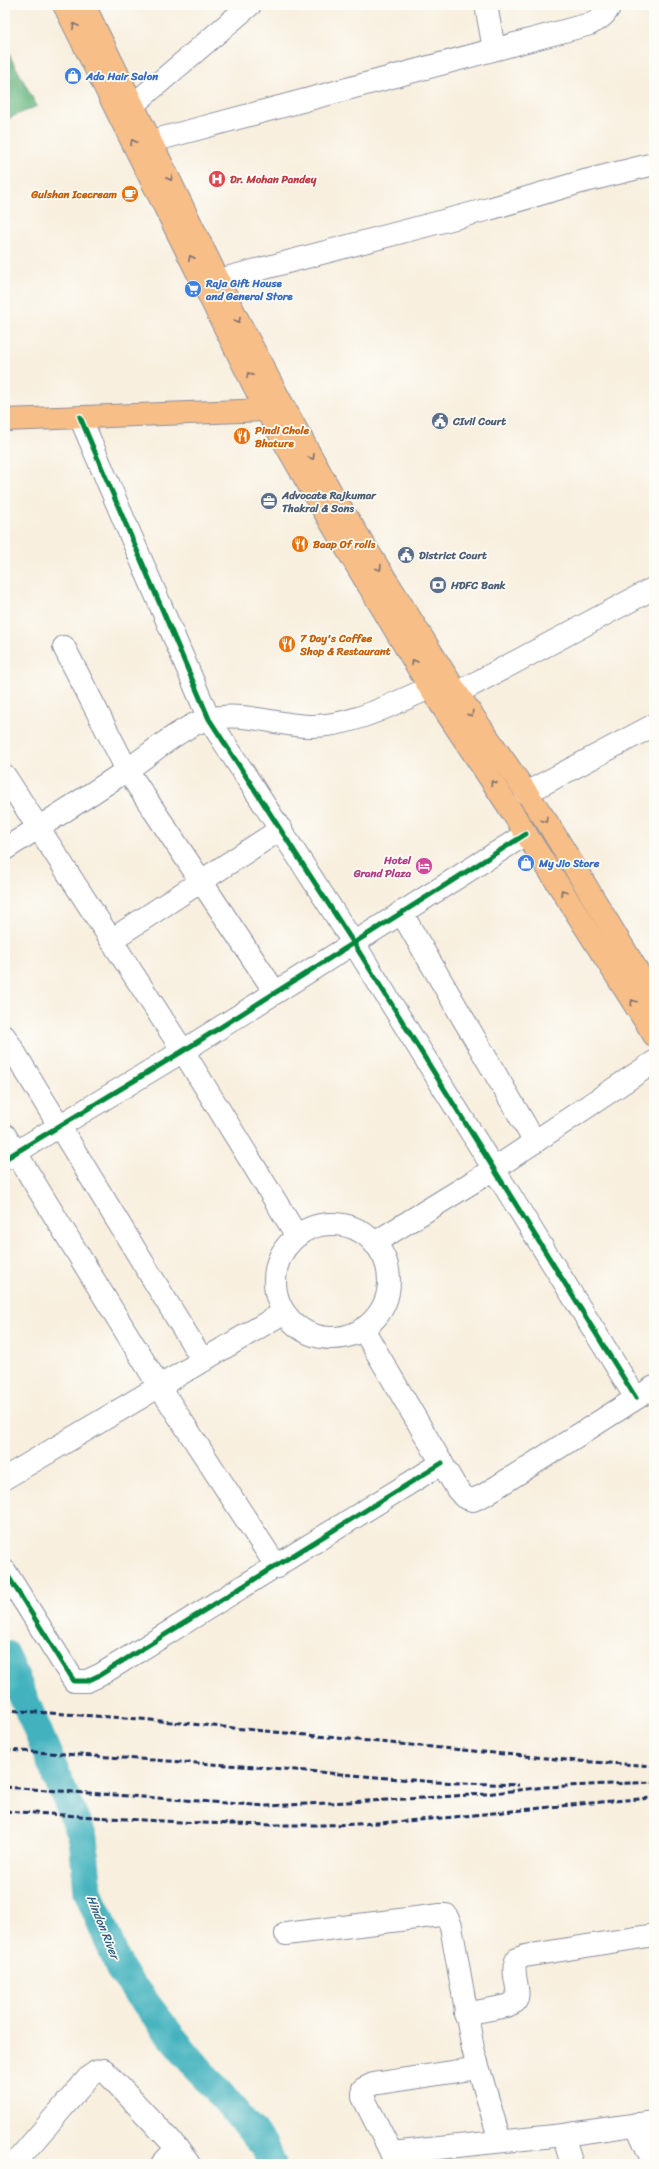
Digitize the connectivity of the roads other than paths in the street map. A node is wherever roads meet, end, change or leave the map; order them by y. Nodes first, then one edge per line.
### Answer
1 (64, 5) edge
2 (84, 5) edge
3 (250, 5) edge
4 (486, 5) edge
5 (610, 5) edge
6 (494, 49) junction
7 (133, 105) junction
8 (152, 141) junction
9 (654, 164) edge
10 (219, 280) junction
11 (273, 404) junction
12 (80, 418) junction
13 (5, 420) edge
14 (654, 588) edge
15 (64, 647) dead end
16 (430, 688) junction
17 (457, 693) junction
18 (209, 719) junction
19 (654, 725) edge
20 (127, 770) junction
21 (5, 776) edge
22 (526, 793) junction
23 (39, 827) junction
24 (281, 830) junction
25 (526, 834) junction
26 (5, 849) edge
27 (201, 881) junction
28 (401, 912) junction
29 (112, 940) junction
30 (354, 942) junction
31 (275, 992) junction
32 (654, 998) edge
33 (654, 1034) edge
34 (5, 1037) edge
35 (183, 1051) junction
36 (654, 1062) edge
37 (60, 1126) junction
38 (535, 1142) junction
39 (9, 1149) edge
40 (494, 1169) junction
41 (297, 1236) junction
42 (374, 1243) junction
43 (283, 1312) junction
44 (363, 1329) junction
45 (203, 1360) junction
46 (159, 1386) junction
47 (645, 1393) edge
48 (442, 1463) junction
49 (5, 1478) edge
50 (277, 1567) junction
51 (5, 1571) edge
52 (286, 1934) dead end
53 (654, 1935) edge
54 (465, 2014) junction
55 (478, 2068) junction
56 (645, 2123) edge
57 (563, 2135) junction
58 (500, 2140) junction
59 (183, 2156) edge
60 (444, 2156) edge
61 (394, 2158) edge
62 (14, 2164) edge
63 (162, 2164) edge
64 (572, 2164) edge
65 (654, 2164) edge

11 -> 1 main road
2 - 7 main road
3 - 7 street
4 - 6 street
5 - 6 street
6 - 8 street
7 - 8 main road
8 -> 10 main road
9 - 10 street
10 -> 11 main road
11 - 12 main road
16 -> 11 main road
11 -> 17 main road
12 - 13 main road
12 - 18 street
14 - 17 street
15 - 20 street
16 - 18 street
25 -> 16 main road
17 -> 22 main road
18 - 20 street
18 - 24 street
19 - 22 street
20 - 23 street
20 - 27 street
21 - 23 street
22 -> 32 main road
23 - 26 street
23 - 29 street
24 - 27 street
24 - 30 street
25 - 28 street
33 -> 25 main road
27 - 29 street
27 - 31 street
28 - 30 street
28 - 38 street
29 - 35 street
30 - 31 street
30 - 40 street
31 - 35 street
34 - 37 street
35 - 37 street
35 - 41 street
36 - 38 street
37 - 39 street
37 - 45 street
38 - 40 street
39 - 46 street
40 - 42 street
40 - 47 street
41 - 42 street
41 - 43 street
42 - 44 street
43 - 44 street
43 - 45 street
44 - 48 street
45 - 46 street
46 - 49 street
46 - 50 street
47 - 48 street
48 - 50 street
50 - 51 street
52 - 54 street
53 - 54 street
54 - 55 street
55 - 58 street
55 - 61 street
56 - 57 street
56 - 65 street
57 - 58 street
57 - 64 street
58 - 60 street
59 - 62 street
59 - 63 street
60 - 61 street

